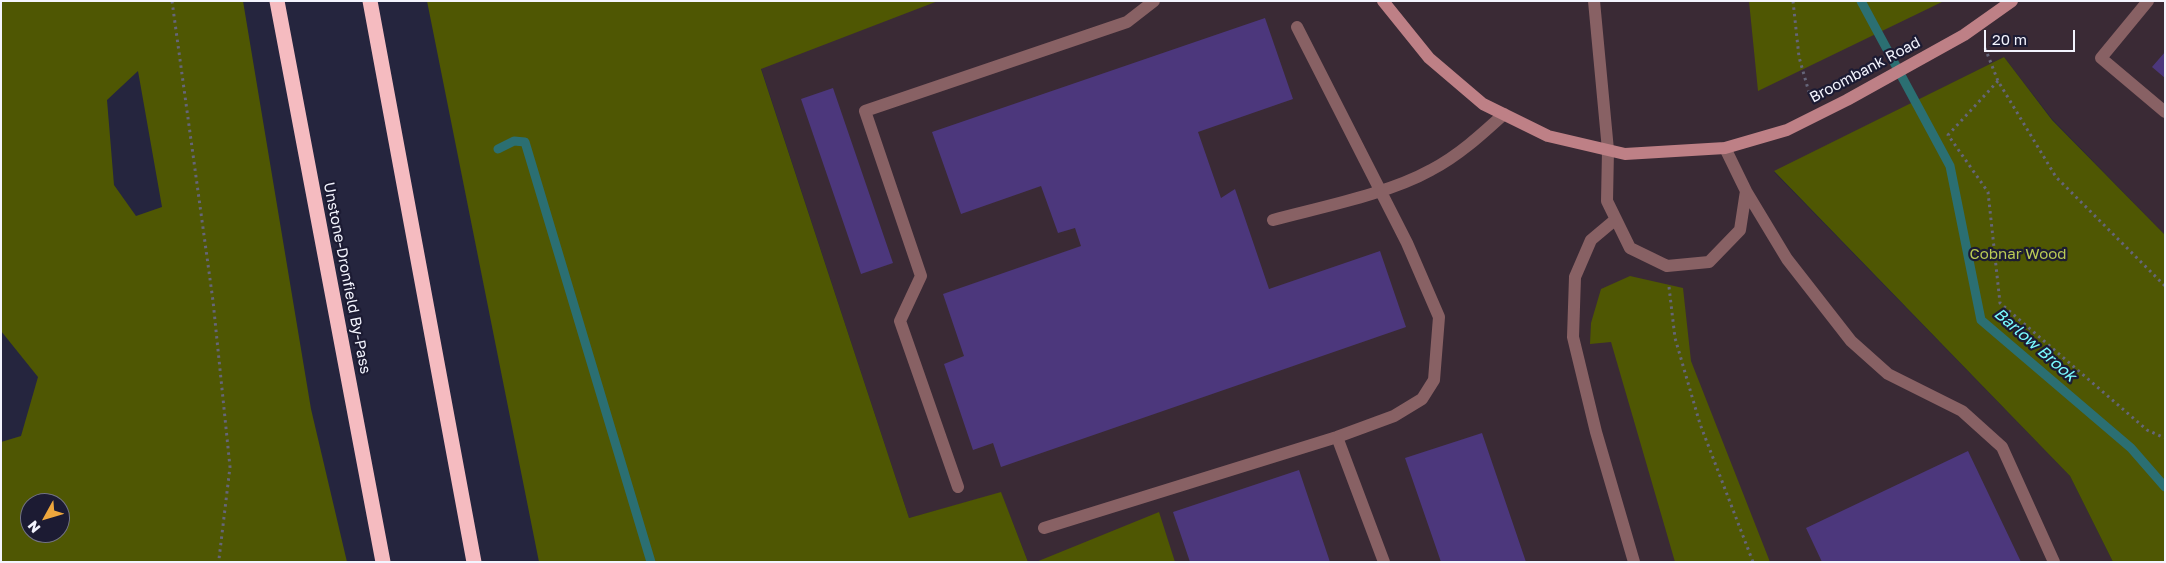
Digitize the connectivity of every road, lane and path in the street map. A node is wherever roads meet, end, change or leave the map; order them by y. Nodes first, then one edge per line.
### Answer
1 (172, 1) edge
2 (277, 1) edge
3 (370, 1) edge
4 (1154, 1) edge
5 (1383, 1) edge
6 (1594, 1) edge
7 (1793, 1) edge
8 (2012, 1) edge
9 (2148, 1) edge
10 (1976, 26) junction
11 (1297, 27) dead end
12 (1998, 81) junction
13 (2165, 112) edge
14 (1504, 114) junction
15 (1815, 116) junction
16 (1725, 148) junction
17 (1608, 150) junction
18 (1380, 190) junction
19 (1746, 191) junction
20 (1616, 219) junction
21 (1273, 220) dead end
22 (1667, 266) junction
23 (2165, 286) edge
24 (1337, 437) junction
25 (2165, 438) edge
26 (958, 487) dead end
27 (1044, 528) dead end
28 (217, 562) edge
29 (383, 562) edge
30 (474, 562) edge
31 (1384, 562) edge
32 (1634, 562) edge
33 (1753, 562) edge
34 (2054, 562) edge

1 - 28 path
2 - 29 highway, Unstone-Dronfield By-Pass
3 - 30 highway
4 - 26 lane
5 - 14 street
6 - 17 lane
7 - 15 path
8 - 10 street, Broombank Road
9 - 13 lane
10 - 12 path
10 - 15 street, Broombank Road
11 - 18 lane
12 - 23 path
12 - 25 path
14 - 17 street
14 - 18 lane
15 - 16 street, Broombank Road
16 - 17 street
16 - 19 lane
17 - 20 lane
18 - 21 lane
18 - 24 lane
19 - 22 lane
19 - 34 lane
20 - 22 lane
20 - 32 lane
22 - 33 path
24 - 27 lane
24 - 31 lane

